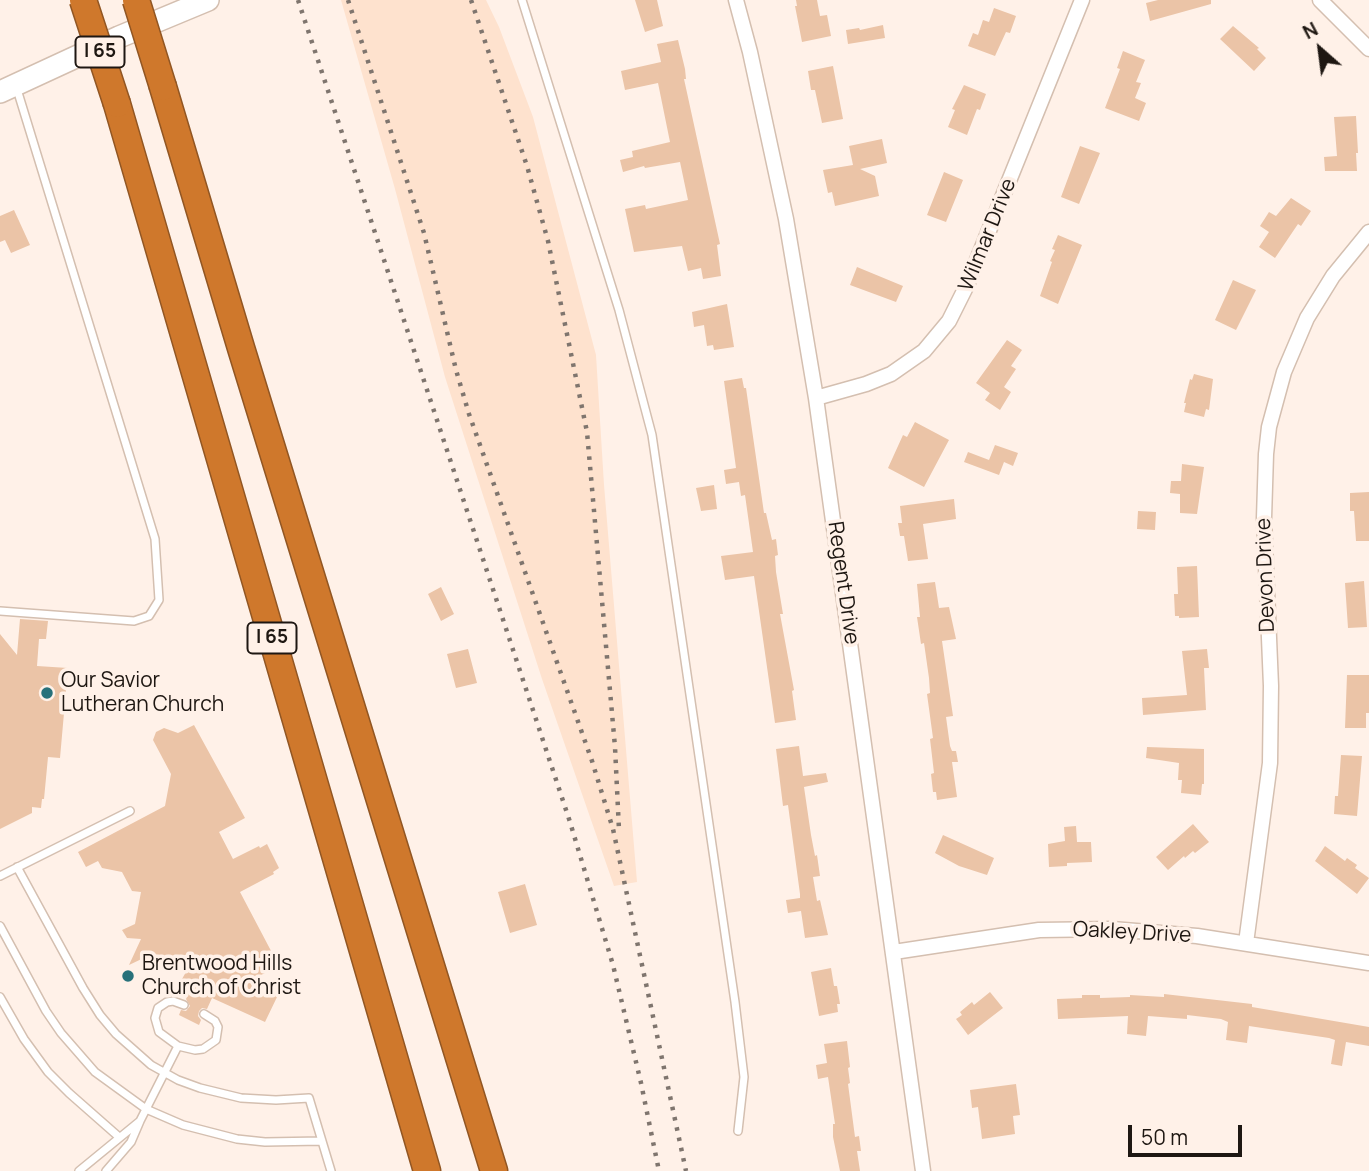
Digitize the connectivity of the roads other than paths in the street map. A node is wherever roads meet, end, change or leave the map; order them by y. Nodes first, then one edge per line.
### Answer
1 (83, 0) edge
2 (136, 0) edge
3 (208, 0) edge
4 (522, 0) edge
5 (736, 0) edge
6 (1082, 0) edge
7 (1320, 0) edge
8 (1369, 49) edge
9 (8, 89) edge
10 (1369, 232) edge
11 (816, 398) junction
12 (0, 611) edge
13 (130, 811) dead end
14 (17, 867) junction
15 (0, 876) edge
16 (0, 926) edge
17 (1246, 943) junction
18 (894, 952) junction
19 (1369, 963) edge
20 (0, 997) edge
21 (184, 1005) dead end
22 (204, 1014) dead end
23 (178, 1046) junction
24 (164, 1073) junction
25 (146, 1109) junction
26 (140, 1121) junction
27 (738, 1131) dead end
28 (119, 1137) junction
29 (322, 1140) junction
30 (79, 1171) edge
31 (106, 1171) edge
32 (331, 1171) edge
33 (427, 1171) edge
34 (494, 1171) edge
35 (923, 1171) edge

1 - 33 highway, I 65, bridge
2 - 34 highway, I 65, bridge
3 - 9 street
4 - 27 lane
5 - 11 street, Regent Drive
6 - 11 street, Wilmar Drive
7 - 8 street
9 - 12 lane
10 - 17 street, Devon Drive
11 - 18 street, Regent Drive
13 - 14 lane
14 - 15 lane
14 - 24 lane
16 - 25 lane
17 - 18 street, Oakley Drive
17 - 19 street, Oakley Drive
18 - 35 street, Regent Drive
20 - 28 lane
21 - 23 lane
22 - 23 lane
23 - 24 lane
24 - 25 lane
24 - 29 lane
25 - 26 lane
25 - 29 lane
26 - 28 lane
26 - 31 lane
28 - 30 lane
29 - 32 lane

